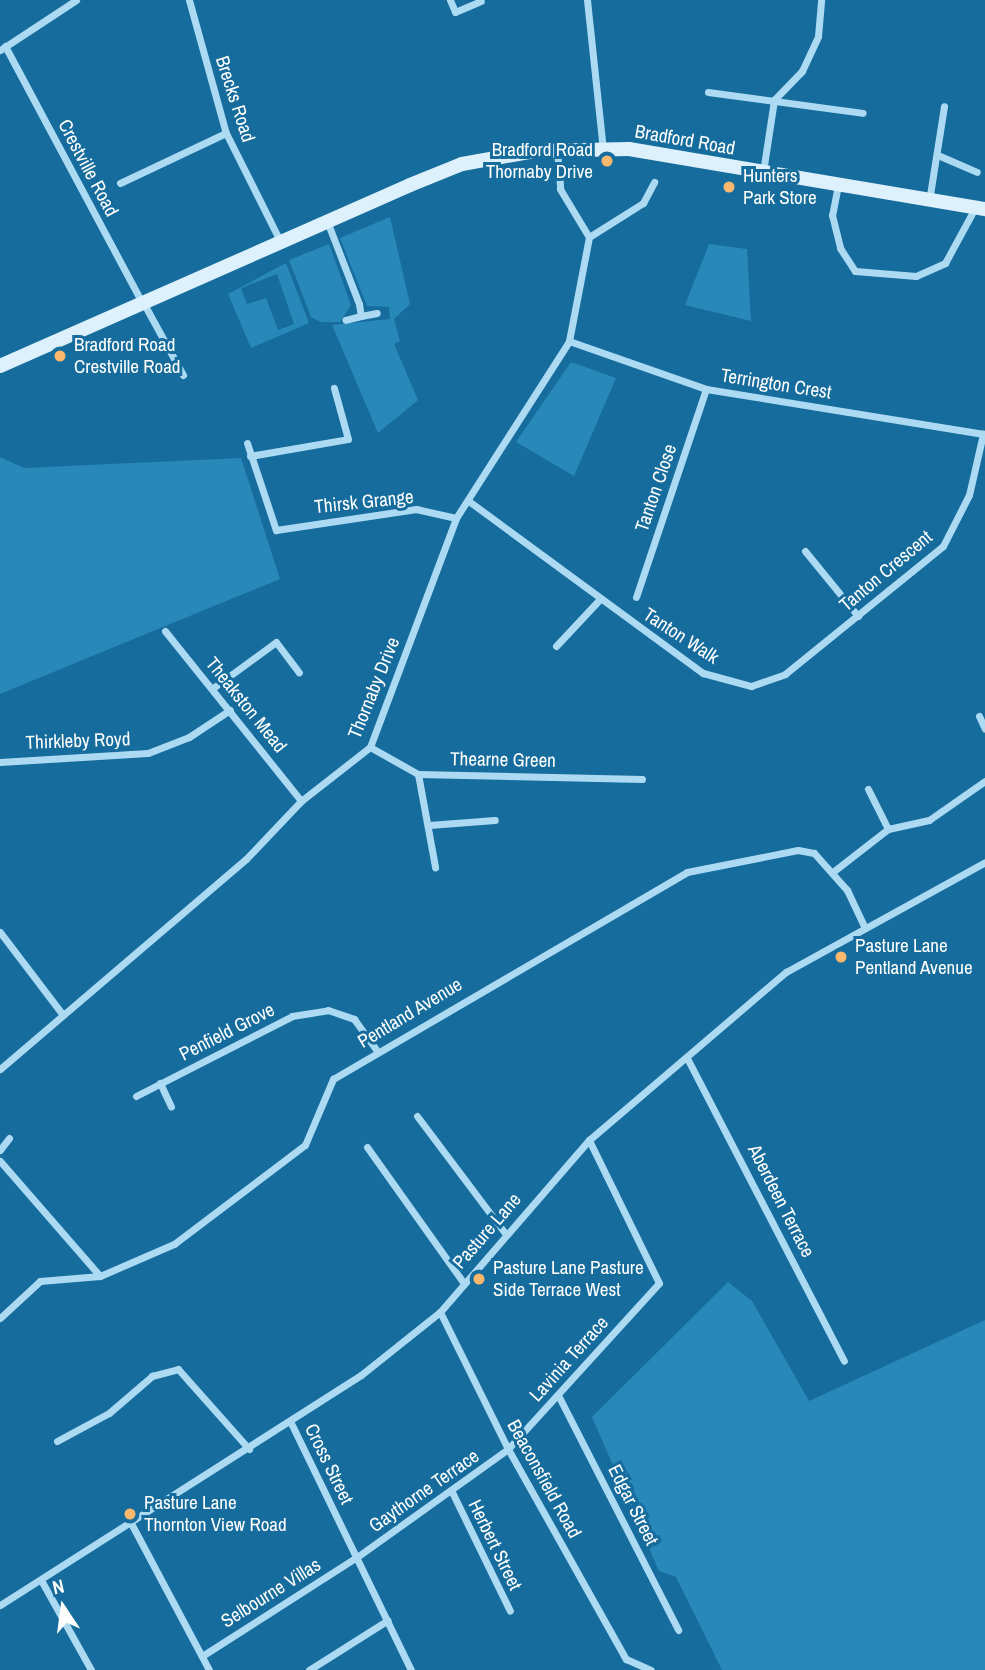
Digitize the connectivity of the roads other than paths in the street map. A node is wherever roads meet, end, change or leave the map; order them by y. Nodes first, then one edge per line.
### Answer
1 (76, 0) edge
2 (450, 0) edge
3 (587, 0) edge
4 (821, 0) edge
5 (191, 1) edge
6 (481, 1) edge
7 (2, 48) edge
8 (708, 92) dead end
9 (774, 100) junction
10 (944, 106) dead end
11 (863, 113) dead end
12 (226, 133) junction
13 (603, 150) junction
14 (557, 151) junction
15 (940, 156) junction
16 (977, 172) dead end
17 (762, 174) junction
18 (654, 182) dead end
19 (120, 183) dead end
20 (838, 185) junction
21 (929, 201) junction
22 (980, 208) edge
23 (327, 221) junction
24 (589, 237) junction
25 (280, 242) junction
26 (143, 304) junction
27 (377, 313) dead end
28 (361, 316) junction
29 (345, 320) dead end
30 (569, 341) junction
31 (0, 366) edge
32 (183, 375) dead end
33 (334, 388) dead end
34 (706, 389) junction
35 (984, 434) edge
36 (247, 443) dead end
37 (250, 456) junction
38 (470, 502) junction
39 (456, 518) junction
40 (805, 551) dead end
41 (636, 597) dead end
42 (599, 600) junction
43 (858, 615) junction
44 (165, 631) dead end
45 (556, 646) dead end
46 (299, 672) dead end
47 (751, 686) joint
48 (213, 688) junction
49 (230, 710) junction
50 (979, 716) dead end
51 (985, 729) edge
52 (370, 747) junction
53 (0, 762) edge
54 (418, 774) junction
55 (642, 779) dead end
56 (985, 781) edge
57 (868, 789) dead end
58 (301, 801) junction
59 (495, 820) dead end
60 (429, 825) junction
61 (888, 829) junction
62 (985, 862) edge
63 (435, 867) dead end
64 (834, 871) junction
65 (865, 928) junction
66 (0, 932) edge
67 (63, 1015) junction
68 (376, 1049) junction
69 (687, 1058) junction
70 (0, 1069) edge
71 (160, 1083) junction
72 (136, 1096) dead end
73 (171, 1107) dead end
74 (416, 1116) dead end
75 (9, 1138) dead end
76 (589, 1140) junction
77 (367, 1147) dead end
78 (0, 1150) edge
79 (0, 1161) edge
80 (505, 1233) junction
81 (100, 1276) junction
82 (463, 1282) junction
83 (440, 1312) junction
84 (0, 1318) edge
85 (844, 1361) dead end
86 (558, 1395) junction
87 (291, 1423) junction
88 (57, 1440) dead end
89 (249, 1449) junction
90 (508, 1450) junction
91 (452, 1492) junction
92 (132, 1525) junction
93 (357, 1557) junction
94 (41, 1580) junction
95 (0, 1605) edge
96 (510, 1611) dead end
97 (388, 1620) junction
98 (678, 1630) dead end
99 (202, 1656) junction
100 (91, 1670) edge
101 (209, 1670) edge
102 (309, 1670) edge
103 (411, 1670) edge
104 (651, 1670) edge

1 - 7 street
2 - 6 street
3 - 13 street
4 - 9 street
5 - 12 street, Brecks Road
7 - 26 street, Crestville Road
8 - 9 street
9 - 11 street
9 - 17 street
10 - 15 street
12 - 19 street
12 - 25 street, Brecks Road
13 - 14 street, Bradford Road
13 - 17 street, Bradford Road
14 - 23 street, Bradford Road
14 - 24 street
15 - 16 street
15 - 21 street
17 - 20 street, Bradford Road
18 - 24 street
20 - 21 street, Bradford Road
20 - 22 street, Bradford Road
21 - 22 street, Bradford Road
23 - 25 street, Bradford Road
23 - 28 street
24 - 30 street, Thornaby Drive
25 - 26 street, Bradford Road
26 - 31 street, Bradford Road
26 - 32 street
27 - 28 street
28 - 29 street
30 - 34 street, Terrington Crest
30 - 38 street, Thornaby Drive
33 - 37 street
34 - 35 street, Terrington Crest
34 - 41 street, Tanton Close
35 - 43 street, Tanton Crescent
36 - 37 street
37 - 39 street, Thirsk Grange
38 - 39 street, Thornaby Drive
38 - 42 street, Tanton Walk
39 - 52 street, Thornaby Drive
40 - 43 street
42 - 45 street
42 - 47 street, Tanton Walk
43 - 47 street, Tanton Crescent
44 - 48 street, Theakston Mead
46 - 48 street
48 - 49 street, Theakston Mead
49 - 53 street, Thirkleby Royd
49 - 58 street, Theakston Mead
50 - 51 street
52 - 54 street, Thearne Green
52 - 58 street, Thornaby Drive
54 - 55 street, Thearne Green
54 - 60 street
56 - 61 street
57 - 61 street
58 - 67 street, Thornaby Drive
59 - 60 street
60 - 63 street
61 - 64 street
62 - 65 street, Pasture Lane
64 - 65 street, Pentland Avenue
64 - 68 street, Pentland Avenue
65 - 69 street, Pasture Lane
66 - 67 street
67 - 70 street, Thornaby Drive
68 - 71 street, Penfield Grove
68 - 81 street, Pentland Avenue
69 - 76 street, Pasture Lane
69 - 85 street, Aberdeen Terrace
71 - 72 street, Penfield Grove
71 - 73 street
74 - 80 street
75 - 78 street
76 - 80 street, Pasture Lane
76 - 86 street, Lavinia Terrace
77 - 82 street
79 - 81 street
80 - 82 street, Pasture Lane
81 - 84 street, Pentland Avenue
82 - 83 street, Pasture Lane
83 - 87 street, Pasture Lane
83 - 90 street, Beaconsfield Road
86 - 90 street, Lavinia Terrace
86 - 98 street, Edgar Street
87 - 89 street, Pasture Lane
87 - 93 street, Cross Street
88 - 89 street
89 - 92 street, Pasture Lane
90 - 91 street, Gaythorne Terrace
90 - 104 street, Beaconsfield Road
91 - 93 street, Gaythorne Terrace
91 - 96 street, Herbert Street
92 - 94 street, Pasture Lane
92 - 99 street
93 - 97 street, Cross Street
93 - 99 street, Selbourne Villas
94 - 95 street, Pasture Lane
94 - 100 street
97 - 102 street
97 - 103 street, Cross Street
99 - 101 street

